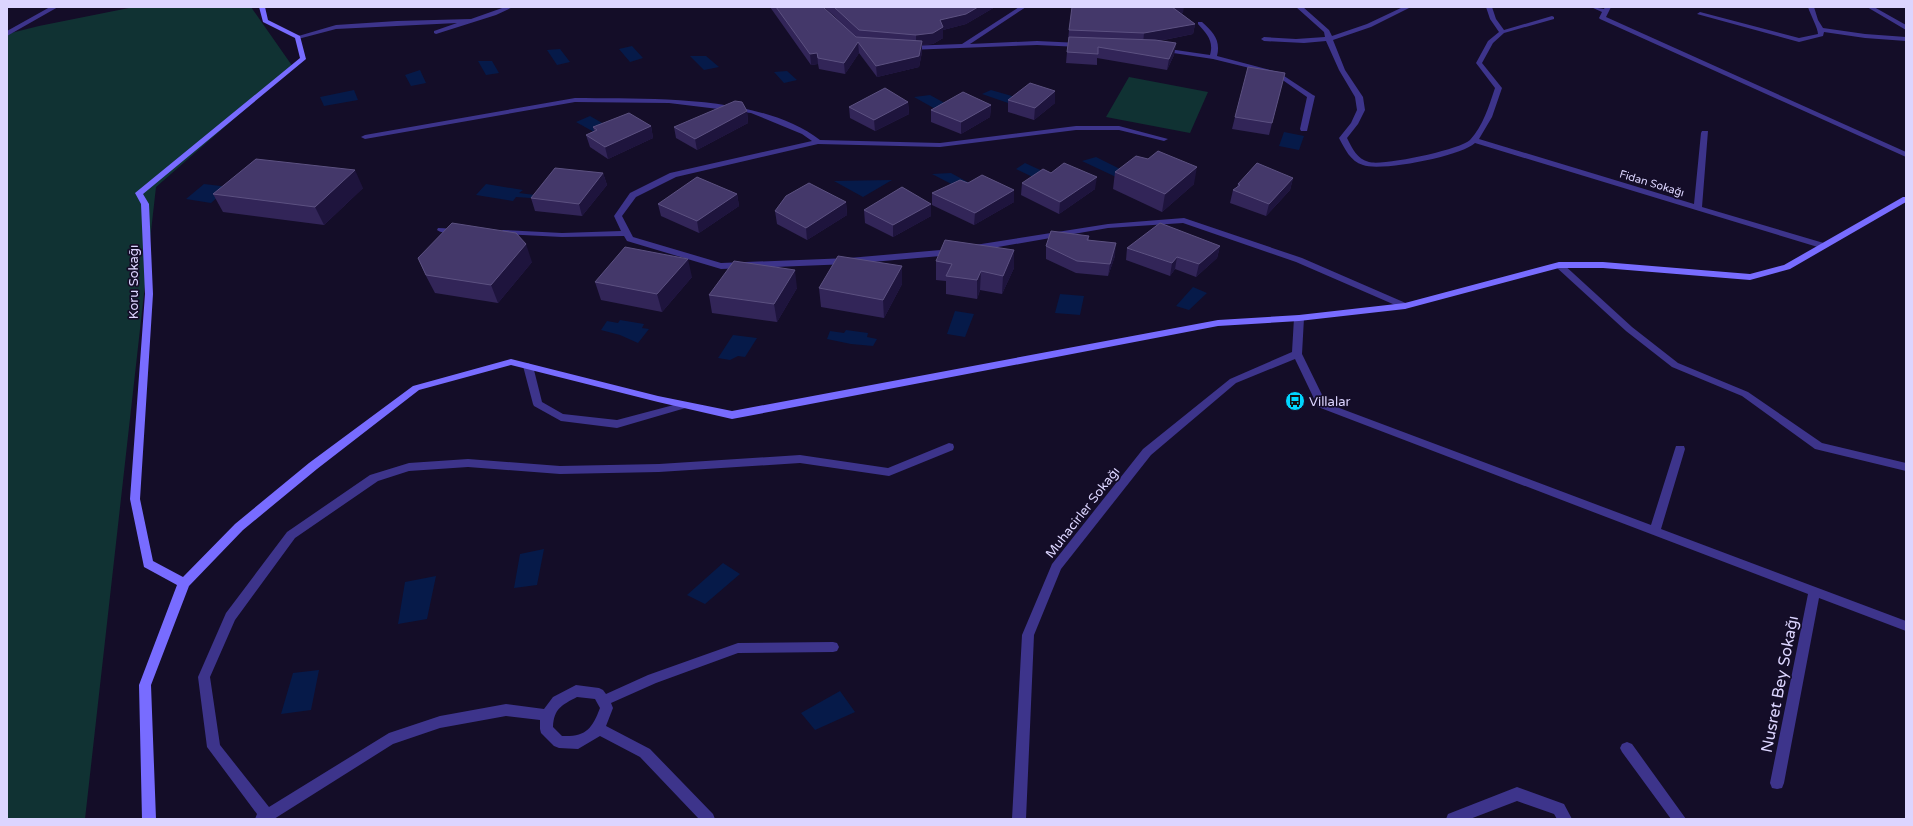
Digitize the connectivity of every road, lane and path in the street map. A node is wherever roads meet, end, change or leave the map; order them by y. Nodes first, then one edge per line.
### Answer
1 (55, 7) edge
2 (262, 7) edge
3 (510, 7) edge
4 (1023, 7) edge
5 (1299, 7) edge
6 (1408, 7) edge
7 (1489, 7) edge
8 (1594, 7) edge
9 (1811, 7) edge
10 (1870, 7) edge
11 (1607, 9) edge
12 (1700, 14) dead end
13 (1552, 18) dead end
14 (473, 21) junction
15 (1200, 23) dead end
16 (1906, 28) edge
17 (1821, 30) junction
18 (436, 32) dead end
19 (1502, 32) junction
20 (7, 34) edge
21 (298, 37) junction
22 (1264, 39) dead end
23 (1329, 39) junction
24 (1906, 39) edge
25 (965, 44) junction
26 (1084, 45) edge
27 (901, 48) edge
28 (1154, 48) edge
29 (1213, 57) junction
30 (1304, 129) dead end
31 (1705, 133) dead end
32 (365, 137) dead end
33 (1164, 139) dead end
34 (1474, 140) junction
35 (818, 142) junction
36 (1906, 155) edge
37 (1906, 199) edge
38 (1698, 208) junction
39 (441, 230) dead end
40 (471, 231) edge
41 (494, 232) edge
42 (626, 233) junction
43 (1824, 246) junction
44 (1558, 265) junction
45 (1405, 306) junction
46 (1299, 318) junction
47 (1297, 354) junction
48 (528, 366) junction
49 (685, 405) junction
50 (949, 447) dead end
51 (1680, 449) dead end
52 (1906, 467) edge
53 (1655, 531) junction
54 (184, 584) junction
55 (1814, 591) junction
56 (1906, 626) edge
57 (833, 647) dead end
58 (603, 701) junction
59 (547, 715) junction
60 (599, 730) junction
61 (1627, 748) dead end
62 (1777, 783) dead end
63 (265, 818) edge
64 (149, 819) edge
65 (708, 819) edge
66 (1019, 819) edge
67 (1453, 819) edge
68 (1565, 819) edge
69 (1679, 819) edge

1 - 20 street
2 - 21 street
3 - 14 street
4 - 25 street
5 - 23 street
6 - 23 street
7 - 19 street
8 - 11 street
9 - 17 street
10 - 16 street
11 - 36 street
12 - 17 street
13 - 19 street
14 - 18 street
14 - 21 street
15 - 29 street
17 - 24 street
19 - 34 street
21 - 54 street, Koru Sokağı
22 - 23 street
23 - 34 street
25 - 26 street
25 - 27 street
28 - 29 street
29 - 30 street
31 - 38 street
32 - 35 street
33 - 35 street
34 - 38 street, Fidan Sokağı
35 - 42 street
37 - 43 street
38 - 43 street, Fidan Sokağı
39 - 40 street
41 - 42 street
42 - 45 street
43 - 44 street
44 - 45 street
44 - 52 street
45 - 46 street
46 - 47 street
46 - 49 street
47 - 53 street
47 - 66 street, Muhacirler Sokağı
48 - 49 street
48 - 49 street
48 - 54 street
50 - 63 street
51 - 53 street
53 - 55 street
54 - 64 street
55 - 56 street
55 - 62 street, Nusret Bey Sokağı
57 - 58 street
58 - 59 street
58 - 60 street
59 - 60 street
59 - 63 street
60 - 65 street
61 - 69 street
67 - 68 street

